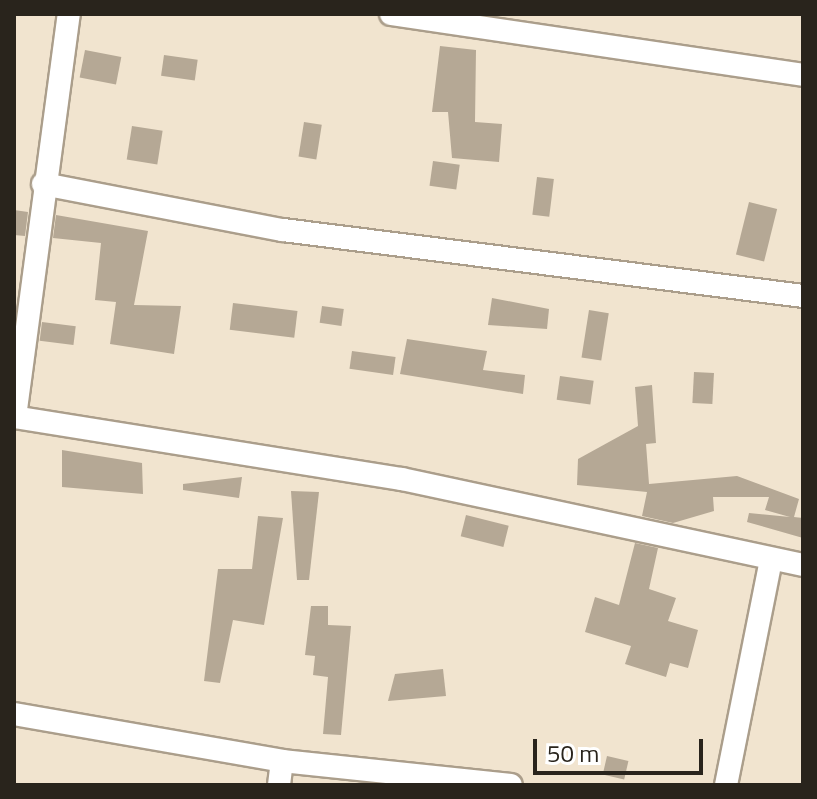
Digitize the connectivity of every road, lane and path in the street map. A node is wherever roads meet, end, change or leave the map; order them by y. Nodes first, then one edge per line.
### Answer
1 (69, 14) edge
2 (391, 14) edge
3 (803, 75) edge
4 (43, 184) junction
5 (803, 296) edge
6 (14, 417) edge
7 (771, 559) junction
8 (803, 565) edge
9 (14, 714) edge
10 (282, 761) junction
11 (279, 785) edge
12 (511, 785) edge
13 (726, 785) edge

1 - 4 street
2 - 3 street
4 - 5 street
4 - 6 street
6 - 7 street
7 - 8 street
7 - 13 street
9 - 10 street
10 - 11 street
10 - 12 street

